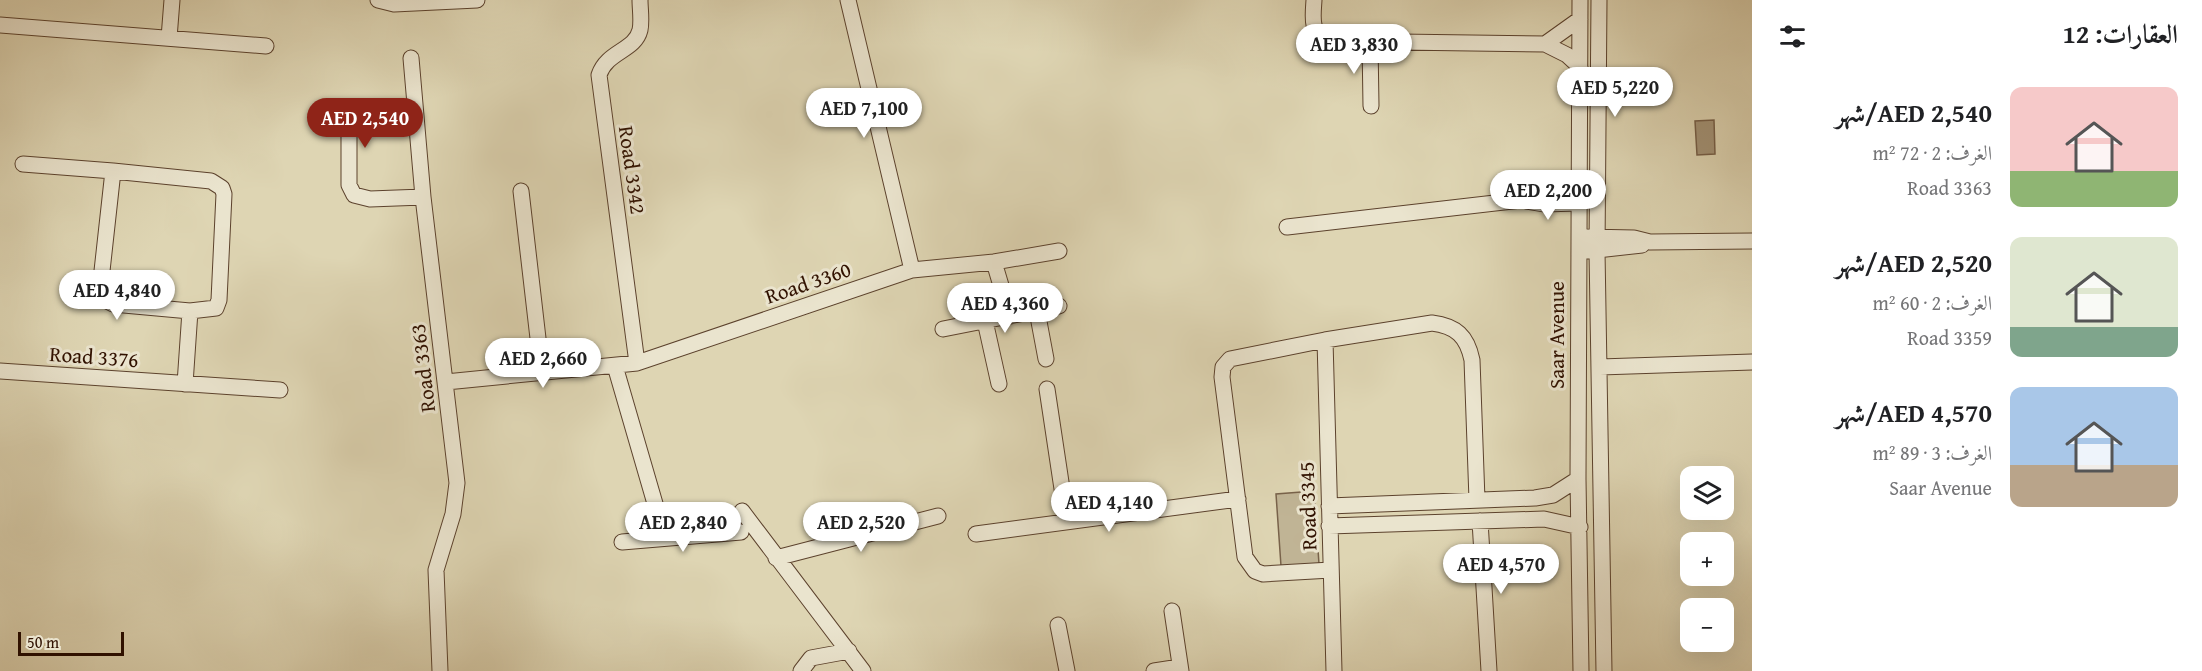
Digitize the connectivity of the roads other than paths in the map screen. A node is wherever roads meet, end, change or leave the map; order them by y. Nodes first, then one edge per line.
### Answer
1 (172, 0) edge
2 (378, 0) edge
3 (477, 0) edge
4 (640, 0) edge
5 (848, 0) edge
6 (1314, 0) edge
7 (1580, 0) edge
8 (1599, 0) edge
9 (1580, 20) junction
10 (0, 25) edge
11 (169, 38) junction
12 (1370, 43) junction
13 (1545, 44) junction
14 (266, 46) dead end
15 (411, 58) dead end
16 (1580, 67) junction
17 (1371, 106) dead end
18 (349, 110) dead end
19 (23, 164) dead end
20 (113, 171) junction
21 (1578, 186) junction
22 (521, 191) dead end
23 (423, 197) junction
24 (1521, 200) junction
25 (1578, 203) junction
26 (1287, 227) dead end
27 (1752, 241) edge
28 (1579, 244) junction
29 (1597, 244) junction
30 (1059, 251) dead end
31 (994, 262) junction
32 (912, 270) junction
33 (1059, 306) dead end
34 (190, 311) junction
35 (1037, 311) junction
36 (1010, 316) junction
37 (985, 321) junction
38 (943, 329) dead end
39 (1325, 340) junction
40 (1046, 359) dead end
41 (1752, 362) edge
42 (637, 363) junction
43 (615, 366) junction
44 (1600, 367) junction
45 (0, 371) edge
46 (543, 373) junction
47 (446, 382) junction
48 (185, 384) junction
49 (999, 384) dead end
50 (1047, 388) dead end
51 (280, 390) dead end
52 (1578, 479) junction
53 (1238, 499) junction
54 (1479, 500) junction
55 (1329, 506) junction
56 (742, 511) dead end
57 (938, 516) dead end
58 (1480, 521) junction
59 (1067, 522) junction
60 (1329, 526) junction
61 (1580, 527) junction
62 (741, 532) dead end
63 (976, 534) dead end
64 (665, 538) junction
65 (622, 542) dead end
66 (776, 558) junction
67 (1331, 570) junction
68 (1172, 611) dead end
69 (1058, 624) dead end
70 (849, 651) junction
71 (1180, 669) edge
72 (440, 671) edge
73 (801, 671) edge
74 (863, 671) edge
75 (1066, 671) edge
76 (1154, 671) edge
77 (1334, 671) edge
78 (1489, 671) edge
79 (1581, 671) edge
80 (1604, 671) edge

1 - 11 street
2 - 3 street
4 - 42 street, Road 3342
5 - 32 street
6 - 12 street
7 - 9 street, Saar Avenue
8 - 29 street, Saar Avenue
9 - 13 street
9 - 16 street, Saar Avenue
10 - 11 street
11 - 14 street
12 - 13 street
12 - 17 street
13 - 16 street
15 - 23 street, Road 3363
16 - 21 street, Saar Avenue
18 - 23 street
19 - 20 street
20 - 34 street
20 - 34 street
21 - 24 street
21 - 25 street, Saar Avenue
22 - 46 street
23 - 47 street, Road 3363
24 - 25 street
24 - 26 street
25 - 28 street, Saar Avenue
27 - 29 street
28 - 29 street
28 - 52 street, Saar Avenue
29 - 44 street, Saar Avenue
30 - 31 street, Road 3360
31 - 32 street, Road 3360
31 - 36 street
32 - 42 street, Road 3360
33 - 35 street
34 - 48 street
35 - 36 street
35 - 40 street
36 - 37 street
37 - 38 street
37 - 49 street
39 - 53 street
39 - 54 street
39 - 55 street, Road 3345
41 - 44 street
42 - 43 street, Road 3360
43 - 46 street, Road 3360
43 - 64 street
44 - 80 street, Saar Avenue
45 - 48 street, Road 3376
46 - 47 street, Road 3360
47 - 72 street, Road 3363
48 - 51 street, Road 3376
50 - 59 street
52 - 54 street
52 - 61 street, Saar Avenue
53 - 59 street
53 - 67 street
54 - 55 street
54 - 58 street
54 - 58 street
55 - 60 street, Road 3345
56 - 66 street
57 - 66 street
58 - 60 street
58 - 61 street
58 - 78 street
59 - 63 street
60 - 67 street, Road 3345
61 - 79 street, Saar Avenue
62 - 64 street
64 - 65 street
66 - 70 street
67 - 77 street, Road 3345
68 - 71 street
69 - 75 street
70 - 73 street
70 - 74 street
71 - 76 street

